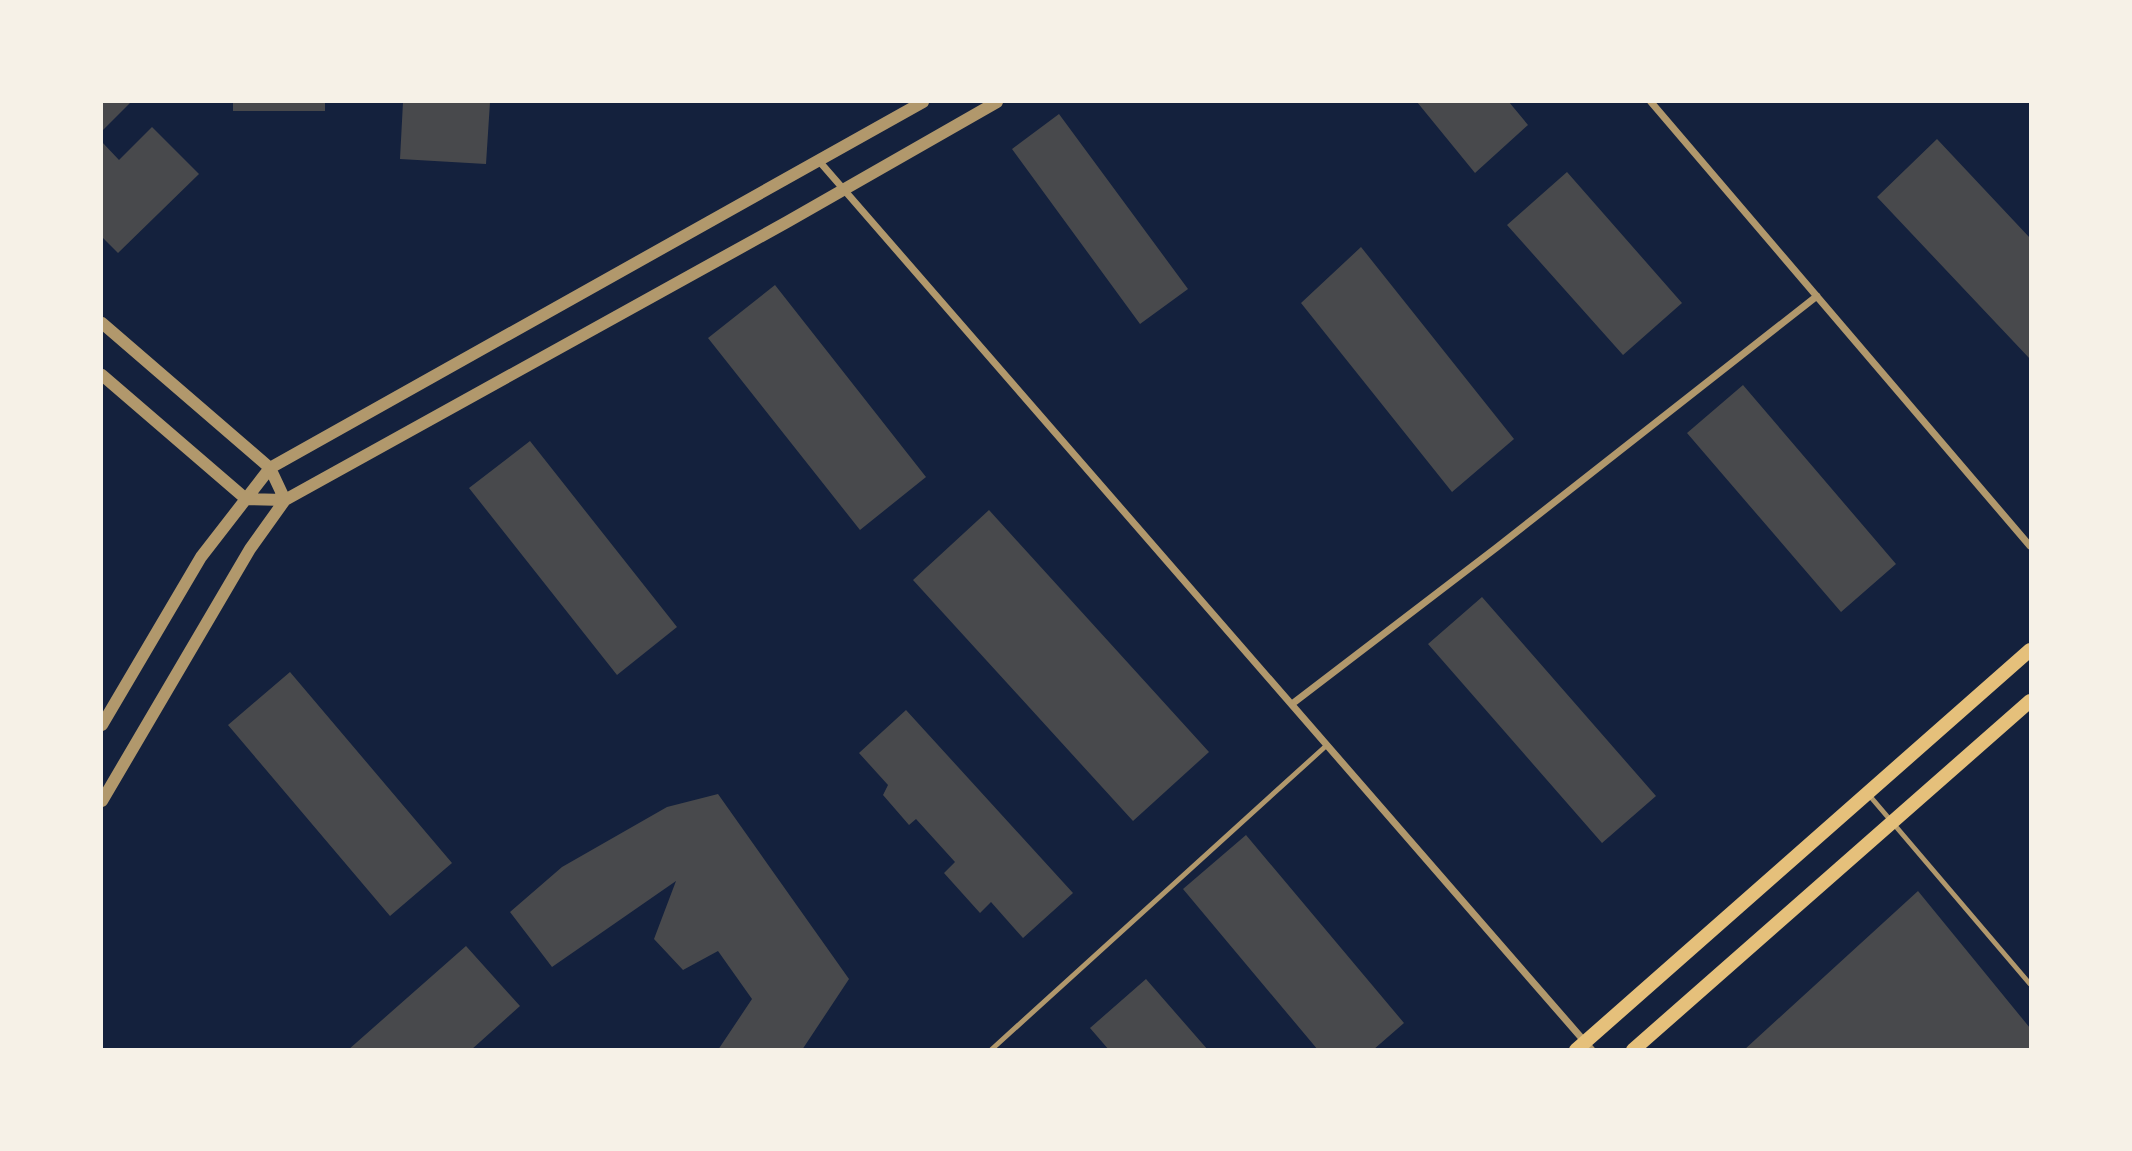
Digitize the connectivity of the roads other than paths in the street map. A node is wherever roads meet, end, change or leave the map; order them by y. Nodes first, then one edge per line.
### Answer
1 (923, 102) edge
2 (997, 102) edge
3 (1651, 102) edge
4 (820, 161) junction
5 (844, 189) junction
6 (1817, 296) junction
7 (102, 323) edge
8 (102, 375) edge
9 (270, 468) junction
10 (246, 499) junction
11 (285, 500) junction
12 (2031, 546) edge
13 (2028, 657) edge
14 (2031, 701) edge
15 (1292, 704) junction
16 (102, 724) edge
17 (1327, 745) junction
18 (1868, 793) junction
19 (102, 801) edge
20 (1892, 822) junction
21 (2031, 984) edge
22 (1585, 1047) edge
23 (991, 1049) edge
24 (1633, 1049) edge

1 - 4 street
2 - 5 street
3 - 6 street
4 - 5 street
4 - 9 street
5 - 11 street
5 - 15 street
6 - 12 street
6 - 15 street
7 - 9 street
8 - 10 street
9 - 10 street
9 - 11 street
10 - 11 street
10 - 16 street
11 - 19 street
13 - 18 main road
14 - 20 main road
15 - 17 street
17 - 22 street
17 - 23 lane
18 - 20 lane
18 - 22 main road
20 - 21 lane
20 - 24 main road

